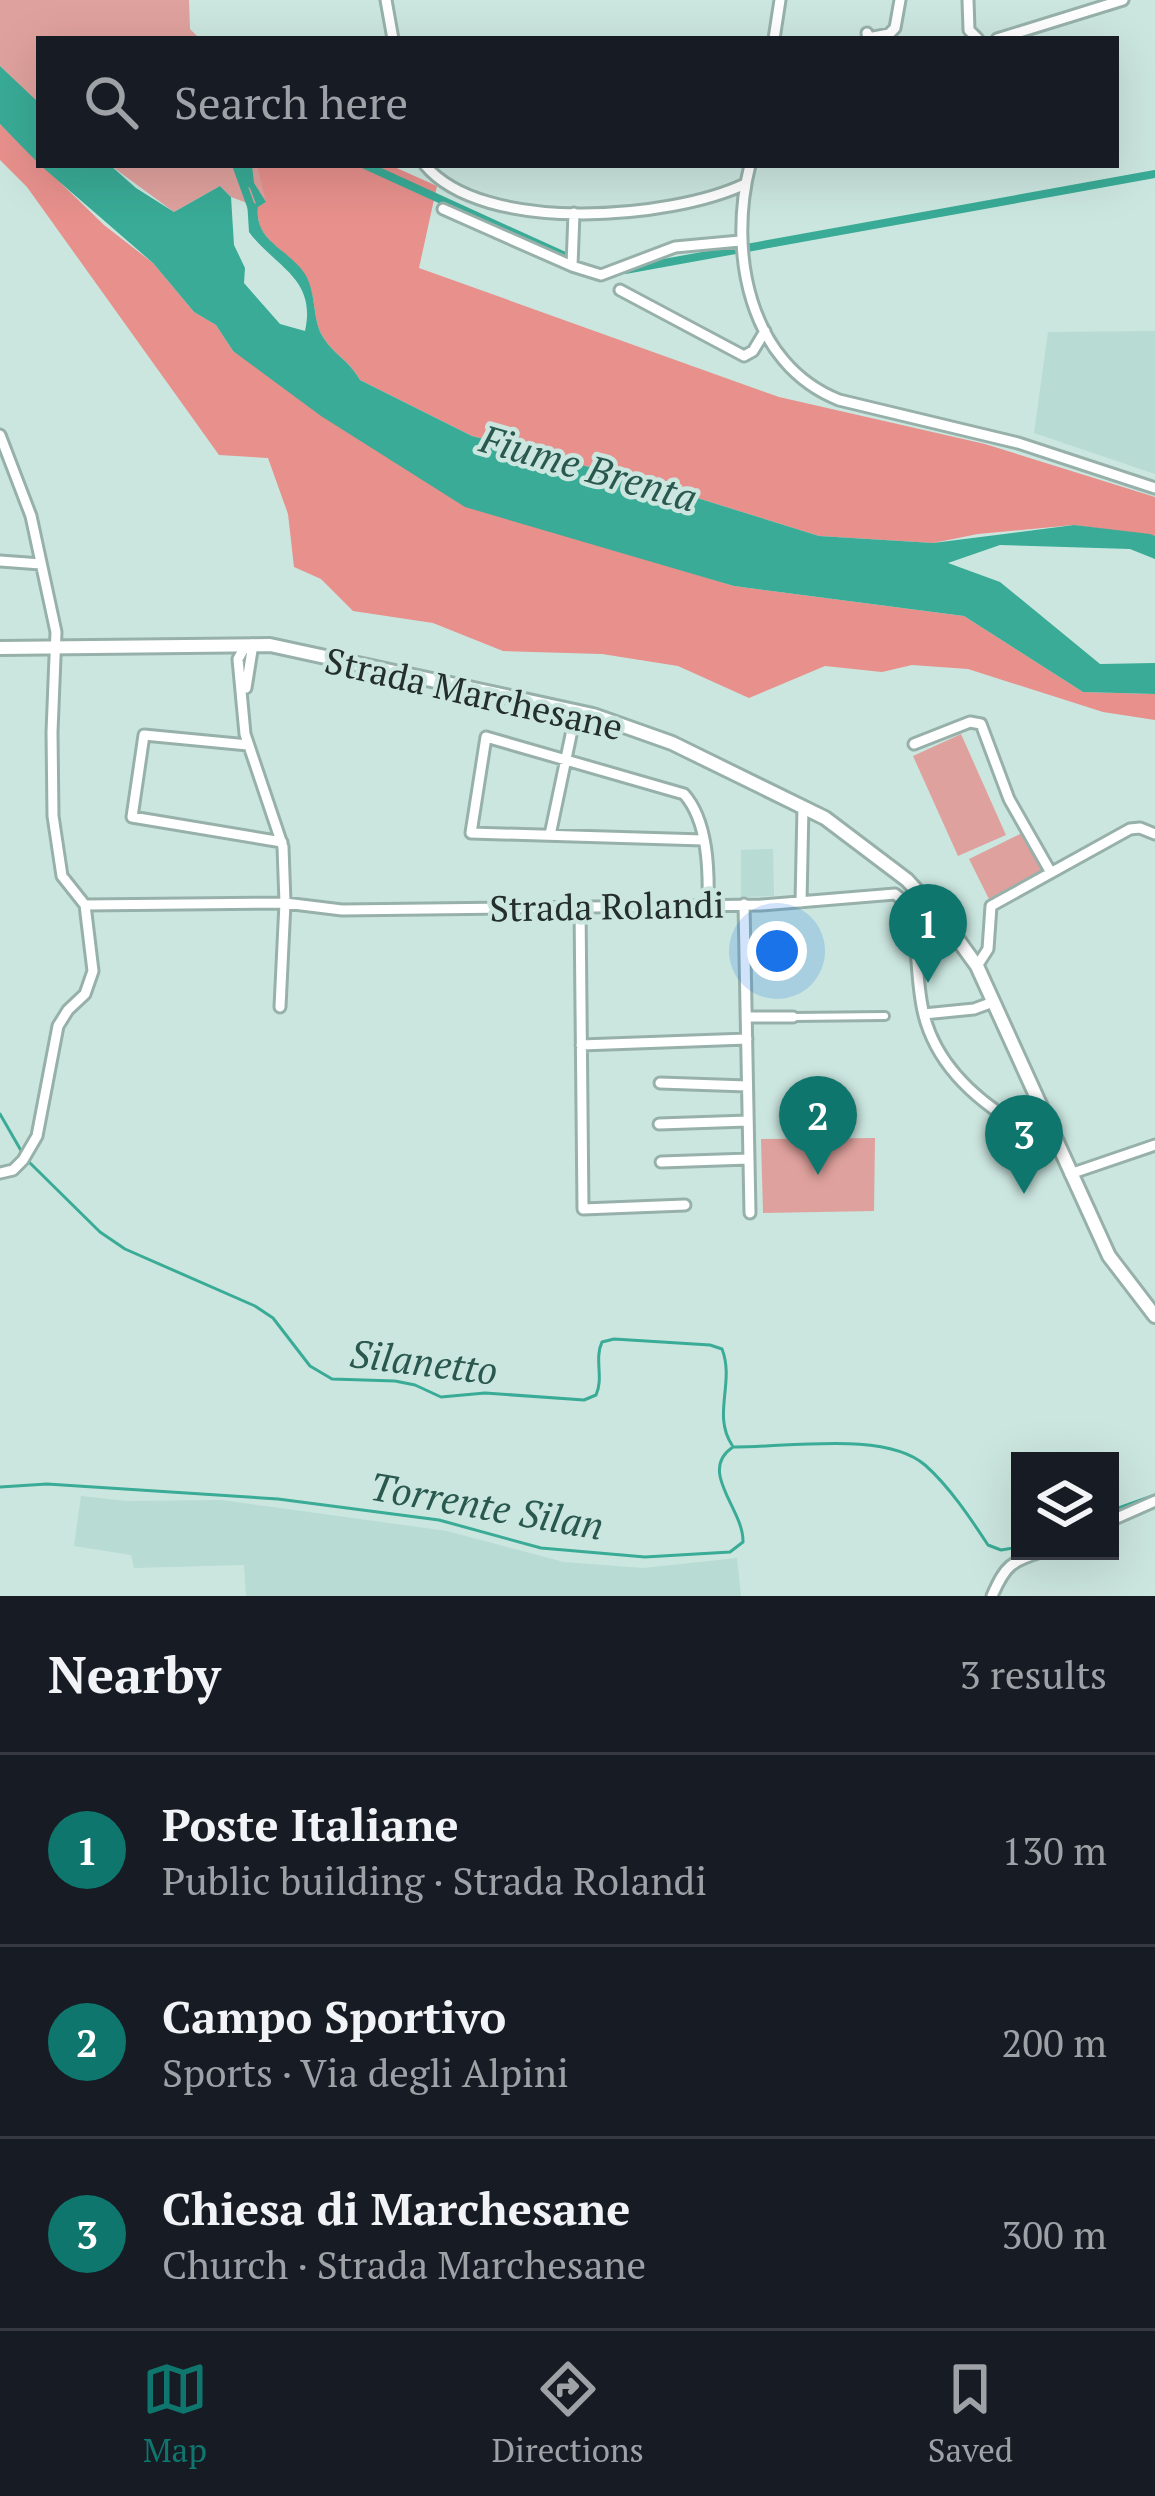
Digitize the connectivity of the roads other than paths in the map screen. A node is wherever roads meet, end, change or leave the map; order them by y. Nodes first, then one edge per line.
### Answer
1 (386, 0) edge
2 (781, 0) edge
3 (900, 0) edge
4 (968, 0) edge
5 (1123, 0) edge
6 (867, 33) dead end
7 (392, 36) edge
8 (775, 36) edge
9 (868, 36) edge
10 (882, 36) edge
11 (974, 36) edge
12 (1007, 36) edge
13 (427, 168) edge
14 (749, 168) edge
15 (745, 184) junction
16 (718, 197) junction
17 (742, 198) junction
18 (443, 208) dead end
19 (574, 213) junction
20 (742, 247) junction
21 (572, 266) junction
22 (620, 290) dead end
23 (765, 331) junction
24 (0, 435) edge
25 (1155, 488) edge
26 (0, 561) edge
27 (41, 564) junction
28 (216, 644) junction
29 (250, 644) junction
30 (57, 647) junction
31 (0, 648) edge
32 (240, 668) junction
33 (576, 711) junction
34 (243, 712) junction
35 (914, 744) dead end
36 (248, 745) junction
37 (565, 758) junction
38 (803, 807) junction
39 (1155, 834) edge
40 (550, 836) junction
41 (703, 840) junction
42 (282, 842) junction
43 (881, 858) junction
44 (1050, 871) junction
45 (902, 896) junction
46 (801, 902) junction
47 (285, 903) junction
48 (85, 904) junction
49 (744, 904) junction
50 (709, 905) junction
51 (580, 906) junction
52 (977, 966) junction
53 (993, 1002) junction
54 (280, 1007) dead end
55 (924, 1013) junction
56 (885, 1016) dead end
57 (746, 1017) junction
58 (794, 1017) joint
59 (747, 1039) junction
60 (581, 1045) junction
61 (660, 1083) dead end
62 (747, 1086) junction
63 (748, 1121) junction
64 (659, 1124) dead end
65 (1055, 1144) junction
66 (1155, 1145) edge
67 (749, 1159) junction
68 (661, 1162) dead end
69 (0, 1172) edge
70 (1070, 1174) junction
71 (686, 1205) dead end
72 (750, 1213) dead end
73 (1155, 1316) edge
74 (1155, 1502) edge
75 (1119, 1516) edge
76 (1017, 1560) edge
77 (992, 1596) edge

1 - 7 street
2 - 8 street
3 - 10 street
4 - 11 street
5 - 12 street
6 - 9 street
13 - 19 street
14 - 15 street
15 - 16 street
15 - 17 street
16 - 17 street
16 - 19 street
17 - 20 street
18 - 21 street
19 - 21 street
20 - 21 street
20 - 23 street
22 - 23 street
23 - 25 street
24 - 27 street
26 - 27 street
27 - 30 street
28 - 29 main road, Strada Marchesane
28 - 30 main road, Strada Marchesane
28 - 32 street
29 - 32 street
29 - 33 main road, Strada Marchesane
29 - 34 street
30 - 31 main road, Strada Marchesane
30 - 48 street
32 - 34 street
33 - 37 street
33 - 38 main road, Strada Marchesane
34 - 36 street
35 - 44 street
36 - 42 street
36 - 42 street
37 - 40 street
37 - 40 street
37 - 41 street
38 - 43 main road, Strada Marchesane
38 - 46 street
39 - 44 street
40 - 41 street
41 - 50 street
42 - 47 street
43 - 45 street
43 - 52 main road, Strada Marchesane
44 - 52 street
45 - 46 street, Strada Rolandi
45 - 55 street
46 - 49 street, Strada Rolandi
47 - 48 street, Strada Rolandi
47 - 51 street, Strada Rolandi
47 - 54 street
48 - 69 street
49 - 50 street, Strada Rolandi
49 - 57 street
50 - 51 street, Strada Rolandi
51 - 60 street
52 - 53 main road, Strada Marchesane
53 - 55 street
53 - 65 main road, Strada Marchesane
55 - 65 street
56 - 58 street
57 - 58 street
57 - 59 street
59 - 60 street
59 - 62 street
60 - 71 street
61 - 62 street
62 - 63 street
63 - 64 street
63 - 67 street
65 - 70 main road, Strada Marchesane
66 - 70 street
67 - 68 street
67 - 72 street
70 - 73 main road, Strada Marchesane
74 - 75 street
76 - 77 street

